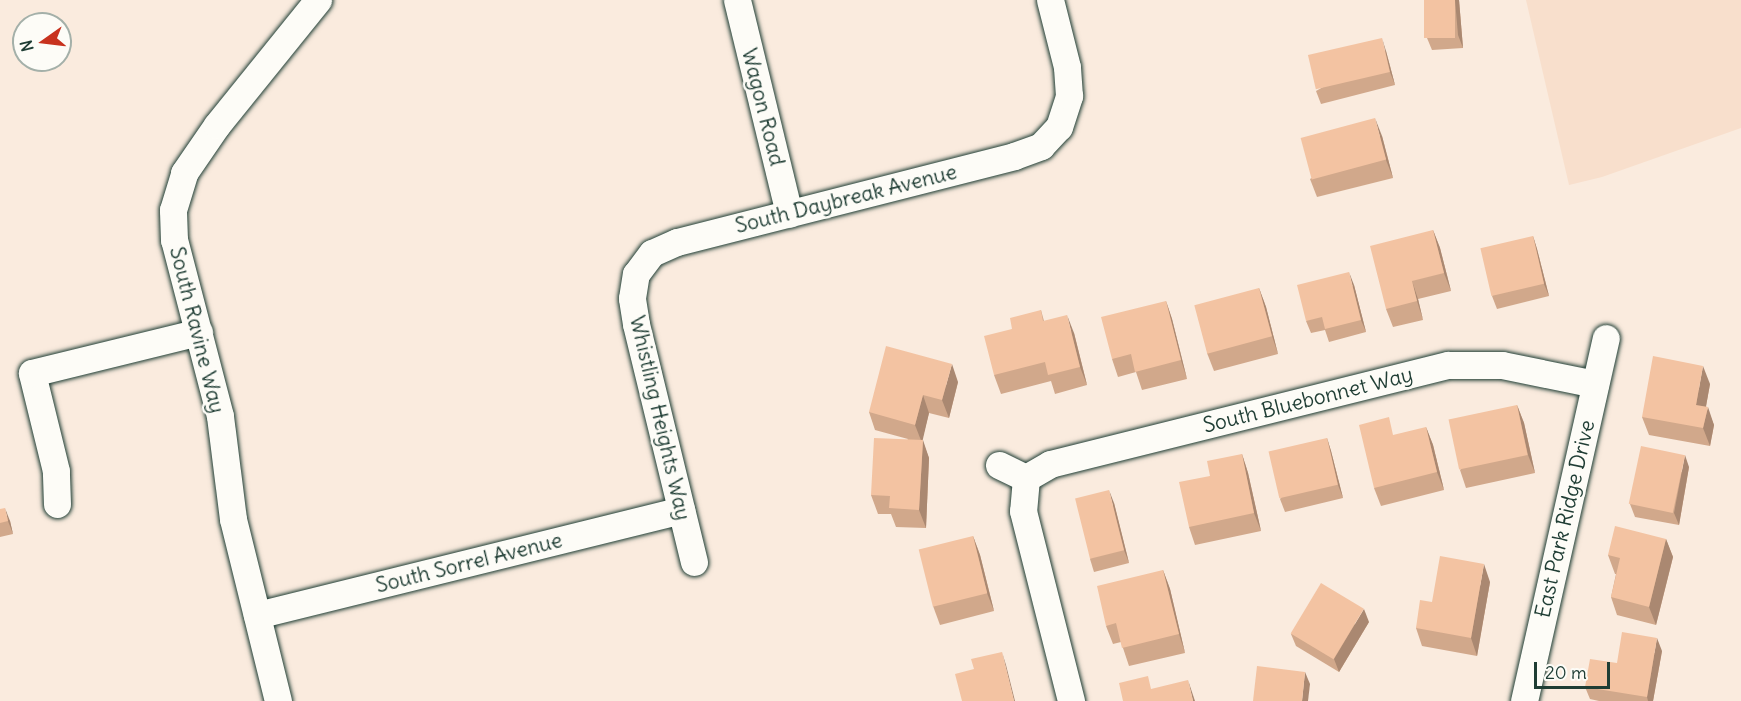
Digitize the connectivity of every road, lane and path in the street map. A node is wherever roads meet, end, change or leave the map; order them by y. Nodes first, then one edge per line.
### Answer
1 (318, 0) edge
2 (737, 0) edge
3 (1050, 0) edge
4 (789, 213) junction
5 (636, 274) joint
6 (199, 332) junction
7 (1606, 338) dead end
8 (1595, 384) junction
9 (999, 465) dead end
10 (1026, 478) junction
11 (57, 504) dead end
12 (681, 510) junction
13 (694, 562) dead end
14 (256, 615) junction
15 (278, 701) edge
16 (1071, 701) edge
17 (1524, 701) edge

1 - 6 street, South Ravine Way
2 - 4 street, Wagon Road
3 - 4 street, South Daybreak Avenue
4 - 5 street, South Daybreak Avenue
5 - 12 street, Whistling Heights Way
6 - 11 street
6 - 14 street, South Ravine Way
7 - 8 street, East Park Ridge Drive
8 - 10 street, South Bluebonnet Way
8 - 17 street, East Park Ridge Drive
9 - 10 street
10 - 16 street
12 - 13 street, Whistling Heights Way
12 - 14 street, South Sorrel Avenue
14 - 15 street, South Ravine Way

